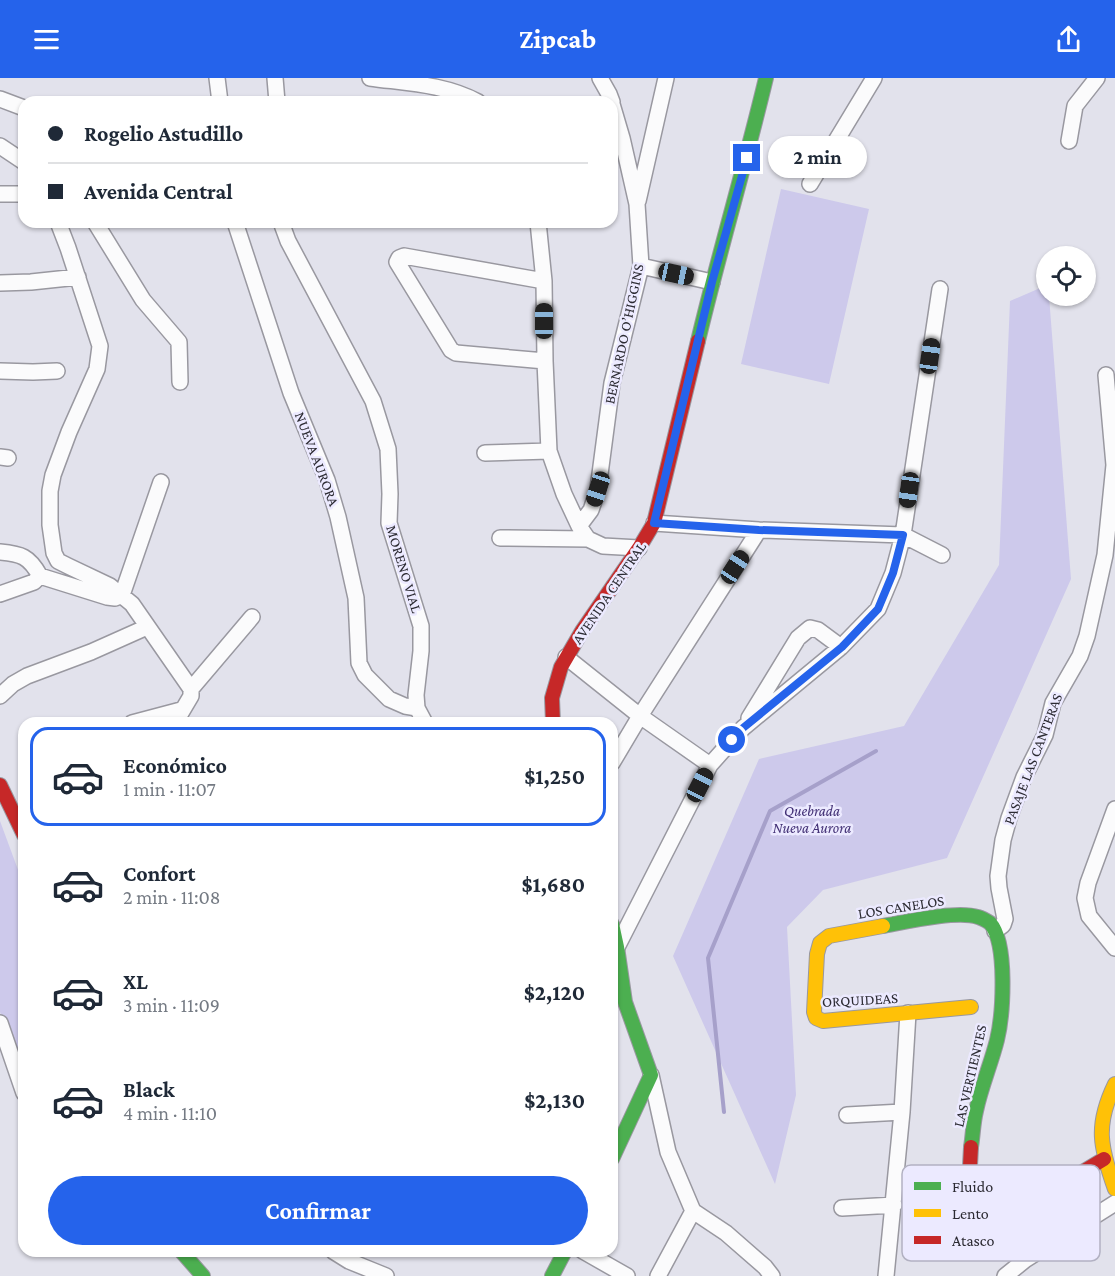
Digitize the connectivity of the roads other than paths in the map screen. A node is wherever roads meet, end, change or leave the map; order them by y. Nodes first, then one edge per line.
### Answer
1 (217, 78) edge
2 (275, 78) edge
3 (370, 78) edge
4 (600, 78) edge
5 (666, 78) edge
6 (766, 78) edge
7 (874, 78) edge
8 (1097, 78) edge
9 (219, 96) edge
10 (276, 96) edge
11 (466, 96) edge
12 (610, 96) edge
13 (0, 99) edge
14 (18, 106) edge
15 (618, 124) edge
16 (1069, 141) dead end
17 (0, 146) edge
18 (18, 158) edge
19 (810, 184) dead end
20 (0, 194) edge
21 (18, 194) edge
22 (637, 204) junction
23 (60, 228) edge
24 (99, 228) edge
25 (237, 228) edge
26 (283, 228) edge
27 (539, 228) edge
28 (640, 266) junction
29 (78, 277) junction
30 (544, 281) junction
31 (712, 282) junction
32 (0, 283) edge
33 (940, 289) dead end
34 (545, 361) junction
35 (0, 370) edge
36 (57, 371) dead end
37 (1106, 375) dead end
38 (180, 382) dead end
39 (549, 452) junction
40 (485, 453) dead end
41 (161, 482) dead end
42 (654, 523) junction
43 (759, 530) junction
44 (584, 533) junction
45 (903, 535) junction
46 (500, 538) dead end
47 (639, 548) junction
48 (0, 552) edge
49 (942, 555) dead end
50 (40, 576) junction
51 (0, 594) edge
52 (122, 595) junction
53 (252, 617) dead end
54 (147, 627) junction
55 (842, 647) junction
56 (566, 657) junction
57 (191, 689) junction
58 (0, 696) edge
59 (417, 708) junction
60 (640, 716) junction
61 (178, 717) edge
62 (422, 717) edge
63 (553, 717) edge
64 (743, 728) junction
65 (618, 753) edge
66 (710, 765) junction
67 (0, 786) edge
68 (1115, 808) edge
69 (18, 823) edge
70 (996, 931) junction
71 (618, 946) edge
72 (1115, 948) edge
73 (817, 954) joint
74 (618, 967) edge
75 (971, 1007) dead end
76 (908, 1013) junction
77 (0, 1023) edge
78 (651, 1075) junction
79 (18, 1076) edge
80 (1115, 1084) edge
81 (1110, 1105) edge
82 (902, 1112) junction
83 (847, 1115) dead end
84 (618, 1147) edge
85 (1104, 1159) junction
86 (970, 1165) edge
87 (1094, 1165) edge
88 (1115, 1189) edge
89 (1115, 1203) edge
90 (894, 1205) junction
91 (842, 1208) dead end
92 (693, 1211) junction
93 (1100, 1212) edge
94 (186, 1257) edge
95 (343, 1257) edge
96 (562, 1257) edge
97 (594, 1257) edge
98 (1024, 1261) edge
99 (202, 1276) edge
100 (386, 1276) edge
101 (552, 1276) edge
102 (627, 1276) edge
103 (658, 1276) edge
104 (772, 1276) edge
105 (886, 1276) edge
106 (1005, 1276) edge

1 - 9 street
2 - 10 street
3 - 11 street
4 - 12 street, BERNARDO O’HIGGINS
5 - 22 street
6 - 31 street, AVENIDA CENTRAL
7 - 19 street
8 - 16 street
13 - 14 street
15 - 22 street, BERNARDO O’HIGGINS
17 - 18 street
20 - 21 street
22 - 28 street, BERNARDO O’HIGGINS
23 - 29 street
24 - 38 street
25 - 59 street, NUEVA AURORA
26 - 59 street, MORENO VIAL
27 - 30 street
28 - 31 street
28 - 44 street, BERNARDO O’HIGGINS
29 - 32 street
29 - 52 street
30 - 34 street
30 - 34 street
31 - 42 street, AVENIDA CENTRAL
33 - 45 street
34 - 39 street
35 - 36 street
37 - 70 street, PASAJE LAS CANTERAS
39 - 40 street
39 - 44 street
41 - 52 street
42 - 43 street
42 - 47 street, AVENIDA CENTRAL
43 - 45 street
43 - 60 street
44 - 46 street
44 - 47 street
45 - 49 street
45 - 55 street
47 - 56 street, AVENIDA CENTRAL
48 - 50 street
50 - 51 street
50 - 52 street
52 - 54 street
53 - 57 street
54 - 57 street
54 - 58 street
55 - 64 street
55 - 64 street
56 - 60 street
56 - 63 street, AVENIDA CENTRAL
57 - 61 street
59 - 62 street
60 - 65 street
60 - 66 street
64 - 66 street
66 - 71 street
67 - 69 street
68 - 72 street
70 - 73 street, LOS CANELOS
70 - 86 street, LAS VERTIENTES
73 - 76 street, ORQUIDEAS
74 - 78 street
75 - 76 street, ORQUIDEAS
76 - 82 street
77 - 79 street
78 - 84 street
78 - 92 street
80 - 81 street
81 - 85 street
82 - 83 street
82 - 90 street
85 - 87 street, LAS VERTIENTES
85 - 88 street
89 - 93 street
90 - 91 street
90 - 105 street
92 - 103 street
92 - 104 street
94 - 99 street
95 - 100 street
96 - 101 street
97 - 102 street
98 - 106 street

